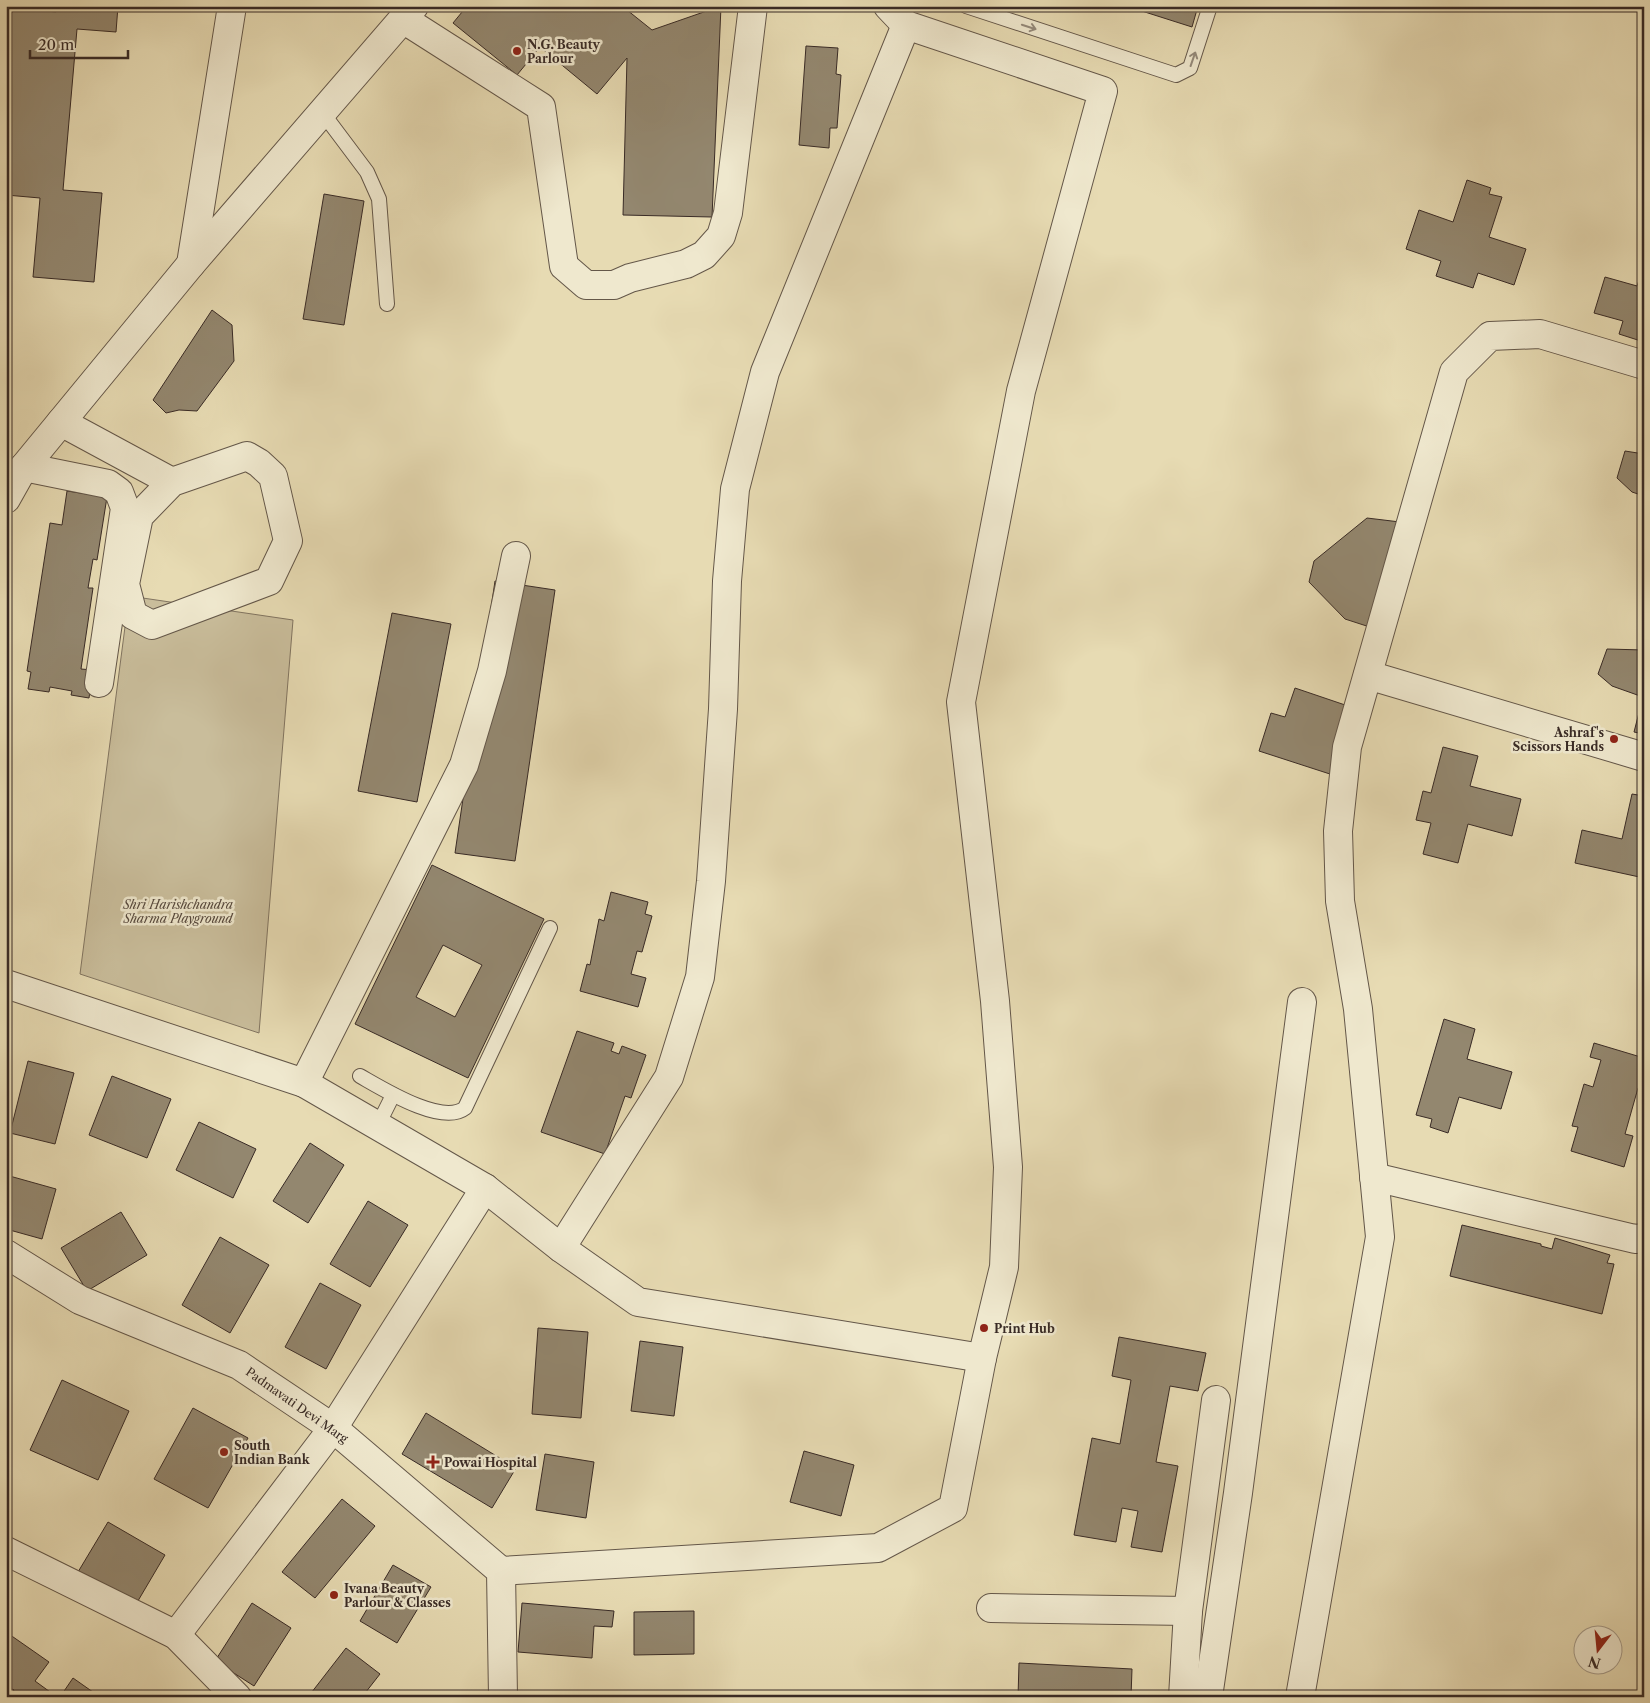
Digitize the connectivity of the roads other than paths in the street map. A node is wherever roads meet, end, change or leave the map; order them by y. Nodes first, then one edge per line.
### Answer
1 (232, 6) edge
2 (753, 6) edge
3 (888, 6) edge
4 (966, 6) edge
5 (1210, 6) edge
6 (408, 13) edge
7 (906, 25) junction
8 (322, 112) junction
9 (191, 264) junction
10 (387, 304) dead end
11 (1644, 365) edge
12 (61, 422) junction
13 (24, 467) junction
14 (172, 482) junction
15 (6, 499) edge
16 (516, 556) dead end
17 (1368, 675) junction
18 (99, 683) dead end
19 (1644, 757) edge
20 (550, 928) dead end
21 (6, 984) edge
22 (1302, 1002) dead end
23 (360, 1076) dead end
24 (304, 1083) junction
25 (393, 1095) junction
26 (378, 1125) junction
27 (1374, 1178) junction
28 (486, 1188) junction
29 (1644, 1238) edge
30 (561, 1248) junction
31 (6, 1254) edge
32 (982, 1358) junction
33 (1216, 1400) dead end
34 (333, 1428) junction
35 (6, 1551) edge
36 (501, 1571) junction
37 (990, 1608) dead end
38 (1188, 1611) junction
39 (176, 1635) junction
40 (237, 1697) edge
41 (503, 1697) edge
42 (1183, 1697) edge
43 (1208, 1697) edge
44 (1300, 1697) edge

1 - 9 street
2 - 6 street
3 - 7 street
4 -> 5 lane
6 - 8 street
7 - 30 street
7 - 32 street
8 - 9 street
8 - 10 lane
9 - 12 street
11 - 17 street
12 - 13 street
12 - 14 street
13 - 15 street
13 - 18 street
14 - 14 street
16 - 24 street
17 - 19 street
17 - 27 street
20 - 25 lane
21 - 24 street
22 - 43 street
23 - 25 lane
24 - 26 street
25 - 26 lane
26 - 28 street
27 - 29 street
27 - 44 street
28 - 30 street
28 - 34 street
30 - 32 street
31 - 34 street, Padmavati Devi Marg
32 - 36 street
33 - 38 street
34 - 36 street, Padmavati Devi Marg
34 - 39 street
35 - 39 street
36 - 41 street
37 - 38 street
38 - 42 street
39 - 40 street

